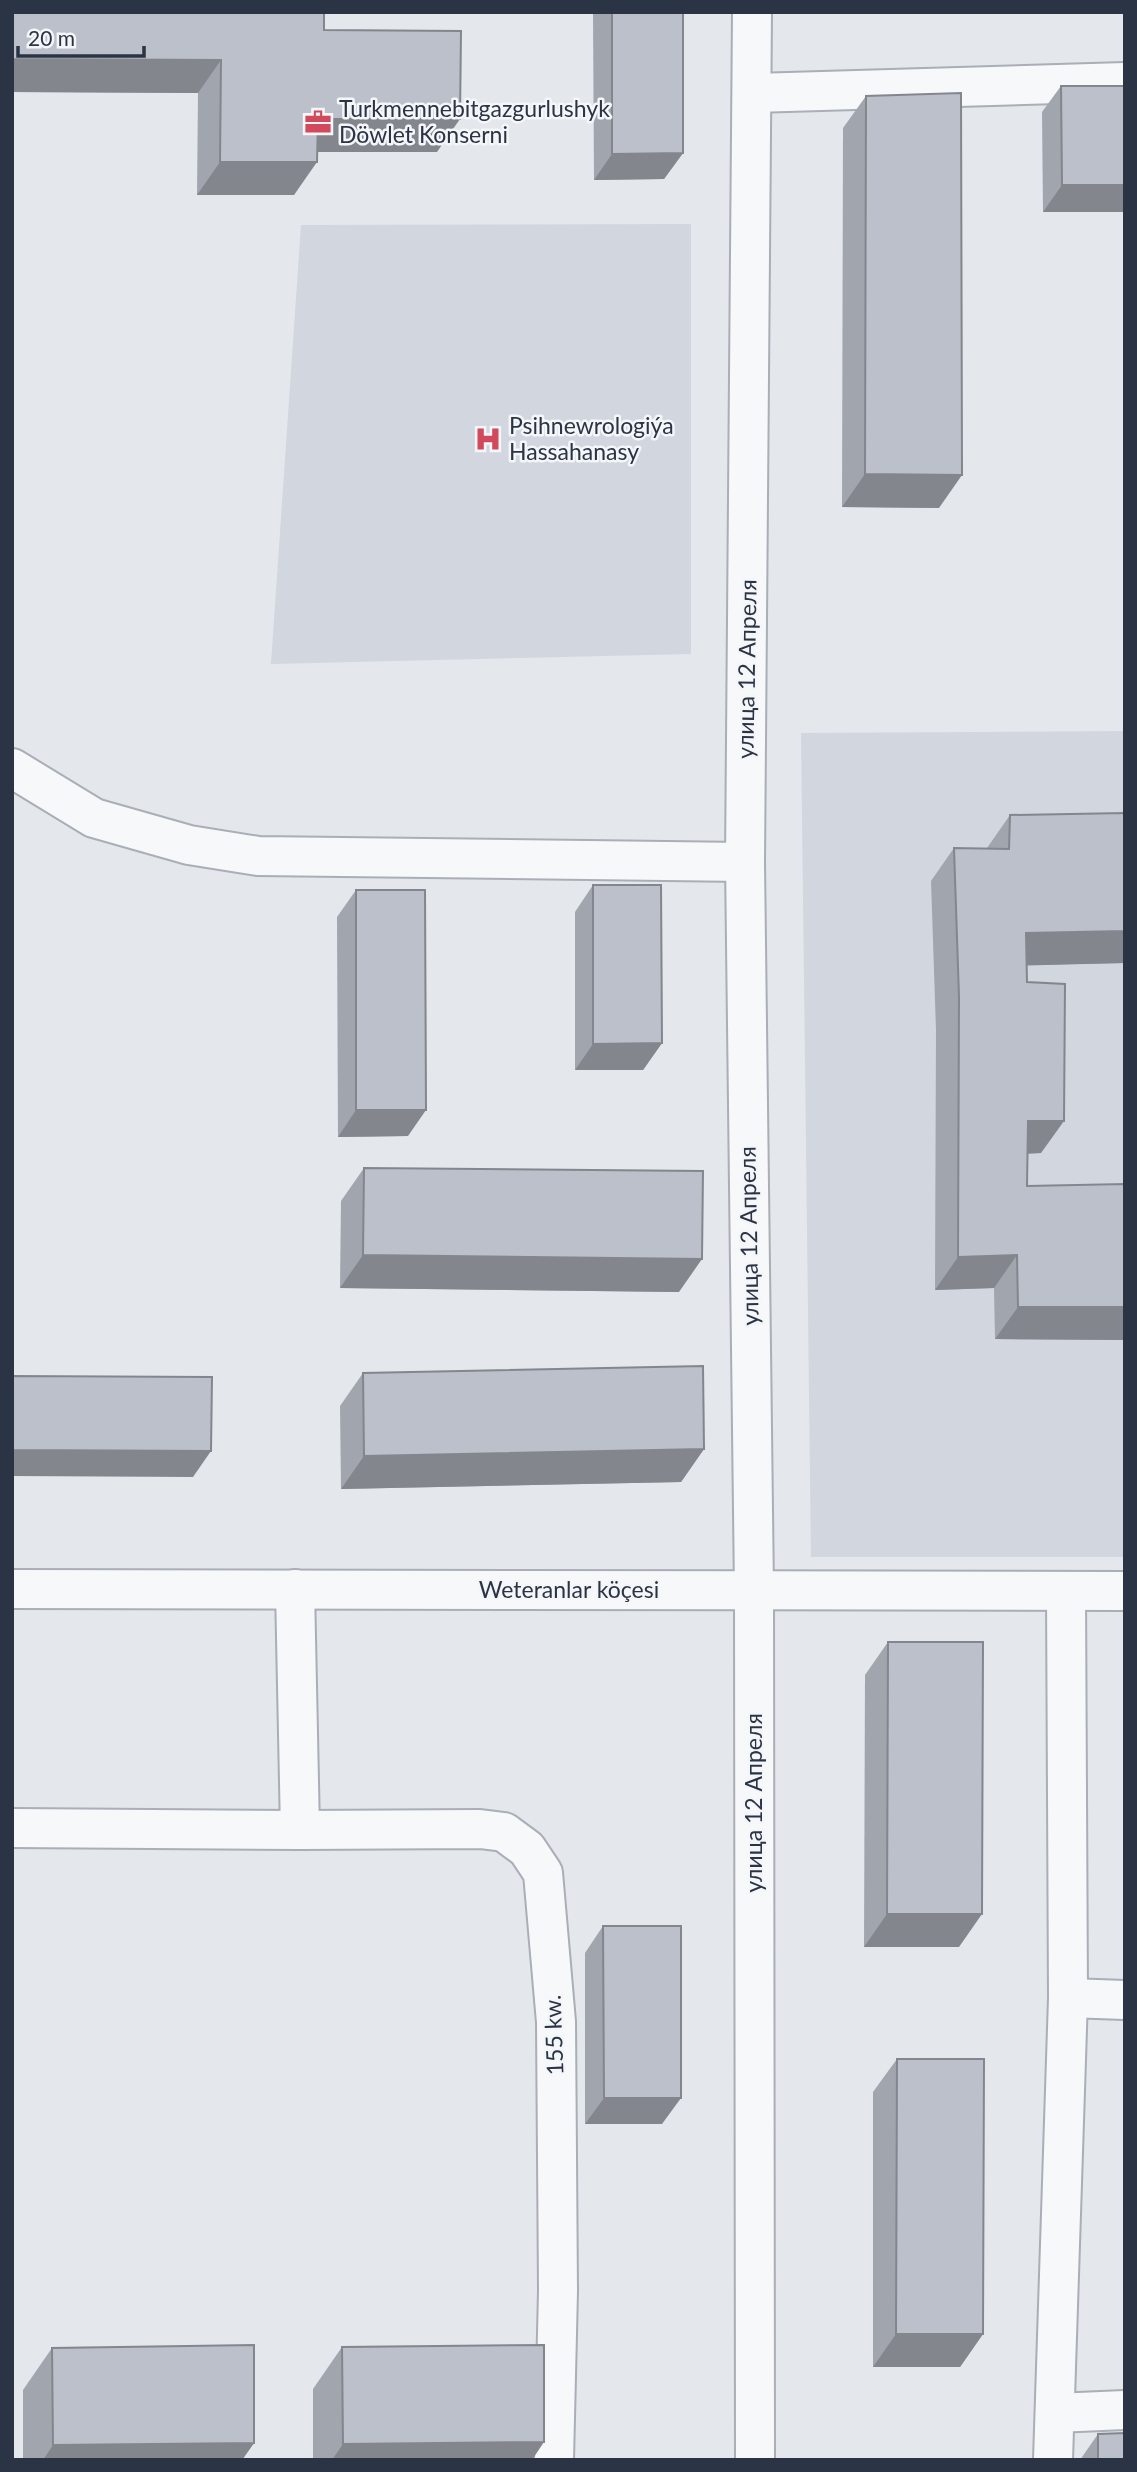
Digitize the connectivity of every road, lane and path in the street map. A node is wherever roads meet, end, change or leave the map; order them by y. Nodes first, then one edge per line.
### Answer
1 (752, 12) edge
2 (1125, 82) edge
3 (752, 93) junction
4 (12, 768) edge
5 (745, 862) junction
6 (12, 1589) edge
7 (295, 1590) junction
8 (754, 1591) junction
9 (1066, 1591) junction
10 (1125, 1591) edge
11 (12, 1828) edge
12 (300, 1830) junction
13 (1068, 1998) junction
14 (1125, 2000) edge
15 (1125, 2410) edge
16 (1055, 2413) junction
17 (554, 2460) edge
18 (755, 2460) edge
19 (1054, 2460) edge

1 - 3 street, улица 12 Апреля
2 - 3 street
3 - 5 street, улица 12 Апреля
4 - 5 street
5 - 8 street, улица 12 Апреля
6 - 7 street, Weteranlar köçesi
7 - 8 street, Weteranlar köçesi
7 - 12 street
8 - 9 street, Weteranlar köçesi
8 - 18 street, улица 12 Апреля
9 - 10 street, Weteranlar köçesi
9 - 13 street
11 - 12 street, 155 kw.
12 - 17 street, 155 kw.
13 - 14 street
13 - 16 street
15 - 16 street
16 - 19 street

